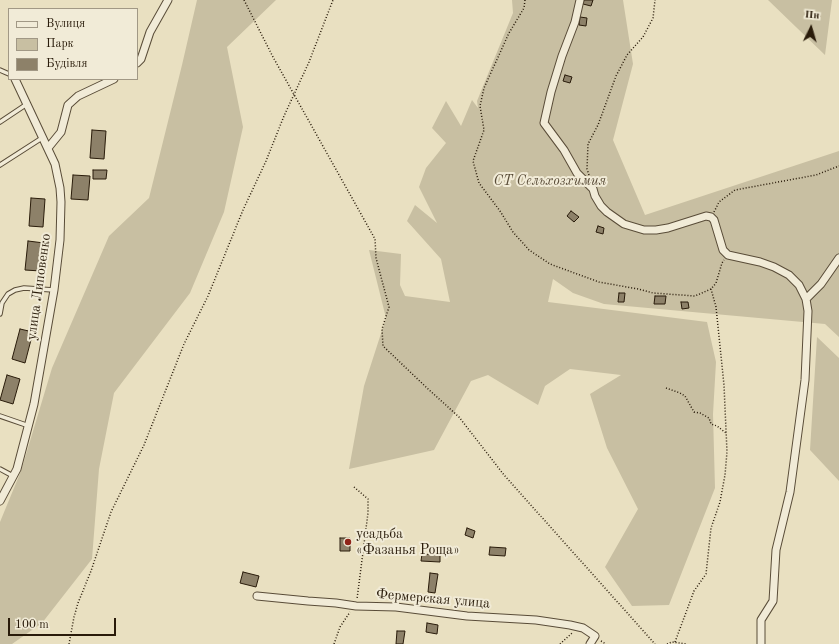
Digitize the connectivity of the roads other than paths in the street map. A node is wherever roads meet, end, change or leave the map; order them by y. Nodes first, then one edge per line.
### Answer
1 (168, 0) edge
2 (580, 0) edge
3 (138, 62) edge
4 (15, 80) edge
5 (112, 80) edge
6 (27, 104) junction
7 (0, 122) edge
8 (42, 138) junction
9 (48, 148) junction
10 (0, 165) edge
11 (839, 258) edge
12 (54, 290) junction
13 (806, 299) junction
14 (0, 314) edge
15 (0, 416) edge
16 (29, 426) junction
17 (0, 469) edge
18 (13, 476) junction
19 (0, 501) edge
20 (257, 596) dead end
21 (590, 644) edge
22 (761, 644) edge

1 - 3 street
2 - 13 street
4 - 6 street, улица Липовенко
5 - 9 street
6 - 7 lane
6 - 8 street, улица Липовенко
8 - 9 street, улица Липовенко
8 - 10 lane
9 - 12 street, улица Липовенко
11 - 13 street
12 - 14 lane
12 - 16 street, улица Липовенко
13 - 22 street
15 - 16 lane
16 - 18 street, улица Липовенко
17 - 18 lane
18 - 19 street, улица Липовенко
20 - 21 street, Фермерская улица

